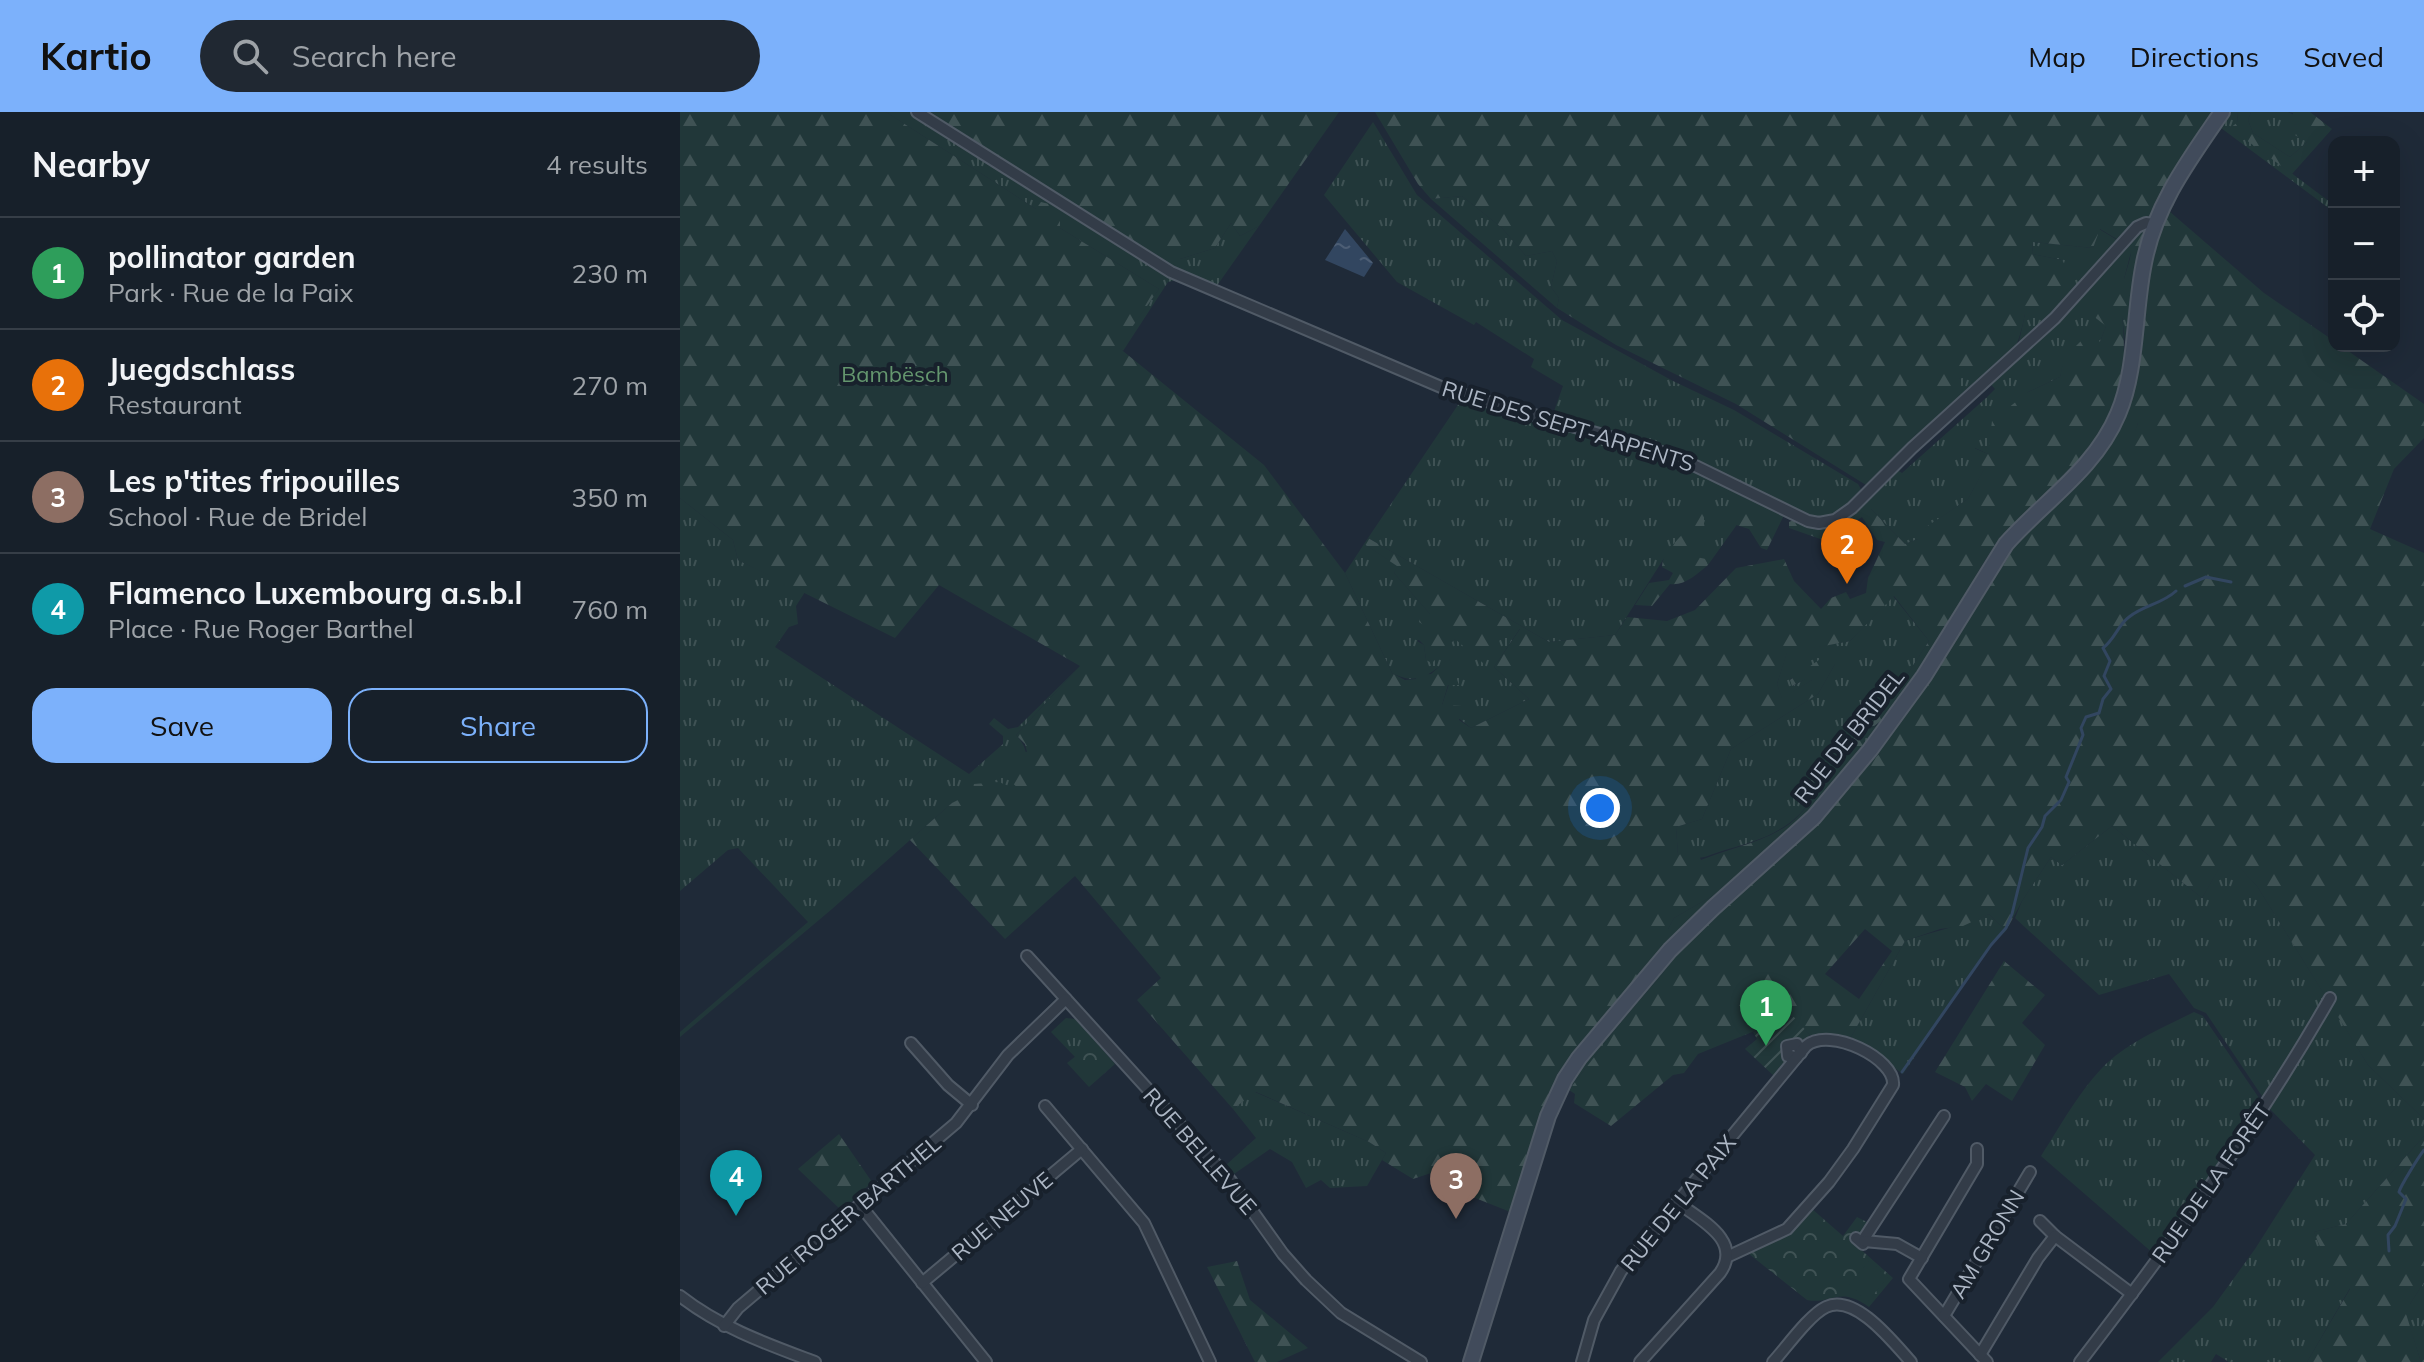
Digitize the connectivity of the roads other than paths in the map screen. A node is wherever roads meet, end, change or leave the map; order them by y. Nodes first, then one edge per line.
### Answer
1 (917, 112) edge
2 (2222, 112) edge
3 (2154, 224) junction
4 (1027, 956) dead end
5 (2330, 998) dead end
6 (1066, 999) junction
7 (911, 1043) dead end
8 (972, 1105) junction
9 (1045, 1106) dead end
10 (1944, 1116) dead end
11 (1082, 1149) junction
12 (1977, 1149) dead end
13 (2030, 1172) dead end
14 (1677, 1202) junction
15 (860, 1205) junction
16 (2040, 1221) dead end
17 (2055, 1236) junction
18 (1729, 1256) junction
19 (1922, 1258) junction
20 (922, 1283) junction
21 (2132, 1294) junction
22 (680, 1296) edge
23 (1944, 1316) junction
24 (724, 1326) junction
25 (1984, 1358) edge
26 (815, 1362) edge
27 (986, 1362) edge
28 (1210, 1362) edge
29 (1421, 1362) edge
30 (1471, 1362) edge
31 (1582, 1362) edge
32 (1640, 1362) edge
33 (1773, 1362) edge
34 (1911, 1362) edge
35 (2080, 1362) edge

1 - 3 street, RUE DES SEPT-ARPENTS
2 - 3 main road, RUE DE BRIDEL
3 - 30 main road, RUE DE BRIDEL
4 - 6 street, RUE BELLEVUE
5 - 21 street, RUE DE LA FORÊT
6 - 8 street, RUE ROGER BARTHEL
6 - 29 street, RUE BELLEVUE
7 - 8 street
8 - 15 street, RUE ROGER BARTHEL
9 - 11 street
10 - 19 street
11 - 20 street, RUE NEUVE
11 - 28 street
12 - 19 street, AM GRONN
13 - 23 street, AM GRONN
14 - 18 street
14 - 18 street, RUE DE LA PAIX
14 - 31 street, RUE DE LA PAIX
15 - 20 street
15 - 24 street, RUE ROGER BARTHEL
16 - 17 street
17 - 21 street
17 - 25 street
18 - 32 street
19 - 23 street, AM GRONN
20 - 27 street
21 - 35 street, RUE DE LA FORÊT
22 - 24 street
23 - 25 street, AM GRONN
24 - 26 street
33 - 34 street

